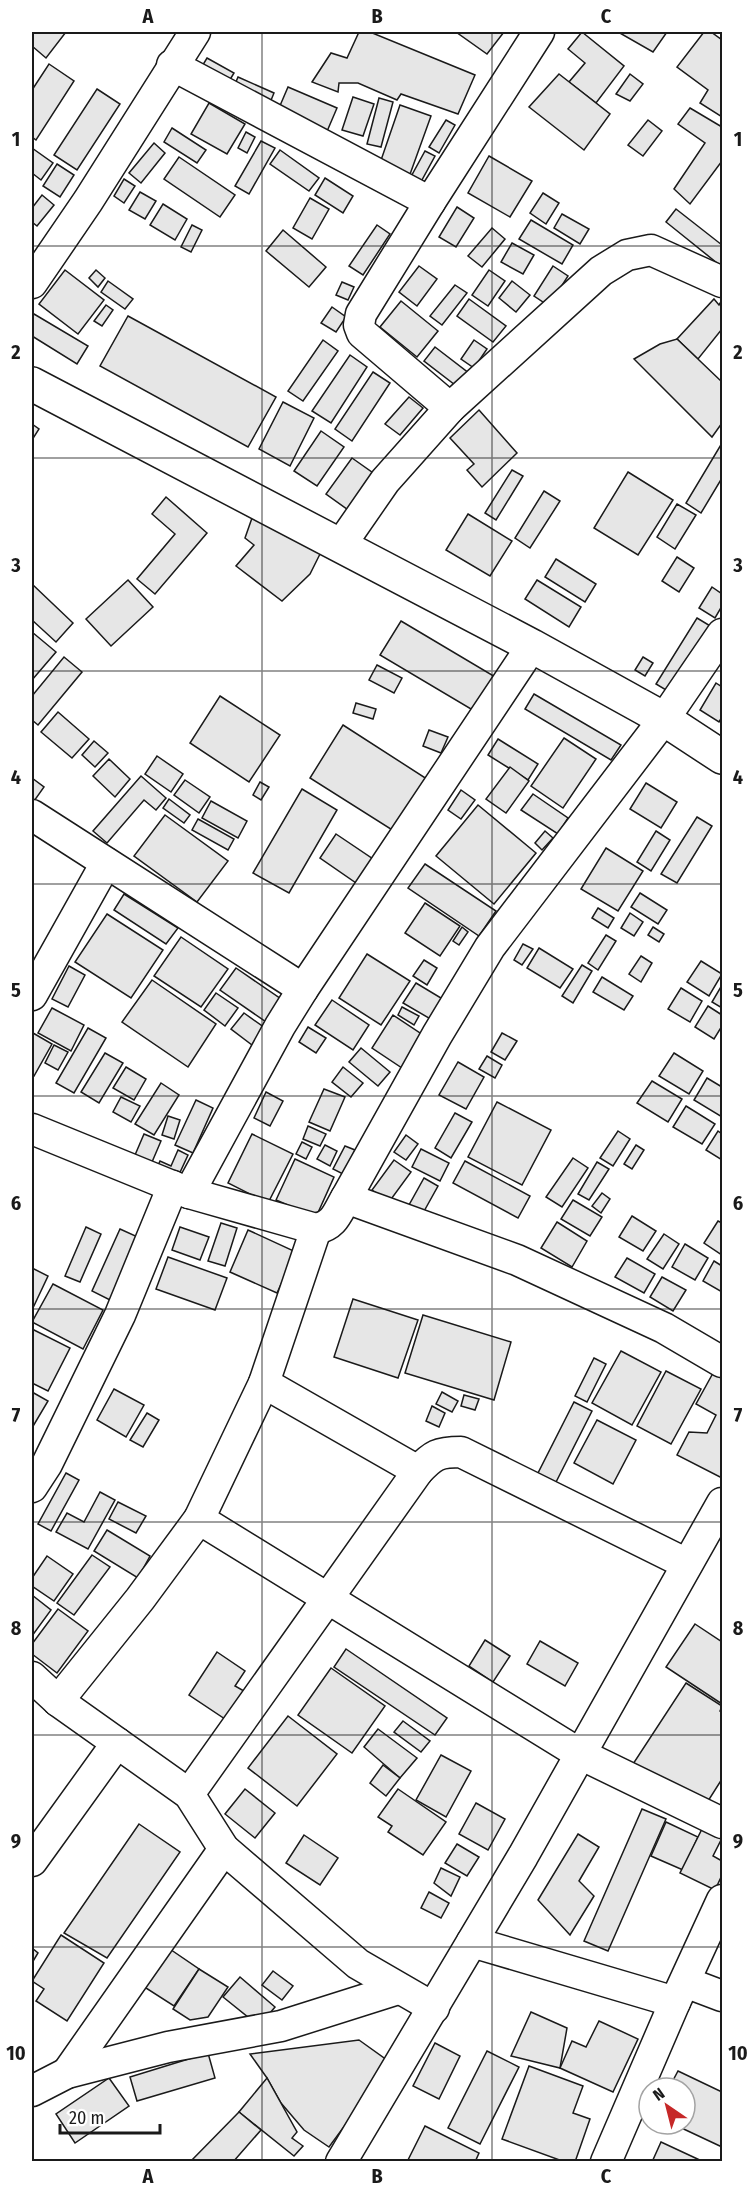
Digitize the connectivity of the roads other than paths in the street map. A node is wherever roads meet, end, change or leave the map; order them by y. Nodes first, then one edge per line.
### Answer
1 (195, 32) edge
2 (539, 32) edge
3 (172, 65) junction
4 (430, 202) junction
5 (723, 282) edge
6 (32, 283) edge
7 (32, 384) edge
8 (450, 408) junction
9 (340, 546) junction
10 (723, 634) edge
11 (532, 646) junction
12 (664, 719) junction
13 (723, 756) edge
14 (32, 815) edge
15 (106, 862) junction
16 (303, 989) junction
17 (32, 996) edge
18 (32, 1129) edge
19 (181, 1189) junction
20 (346, 1198) junction
21 (316, 1229) junction
22 (723, 1362) edge
23 (264, 1383) junction
24 (418, 1471) junction
25 (32, 1487) edge
26 (723, 1503) edge
27 (199, 1519) junction
28 (704, 1551) edge
29 (328, 1599) junction
30 (32, 1678) edge
31 (58, 1701) junction
32 (117, 1743) junction
33 (580, 1754) junction
34 (189, 1794) junction
35 (723, 1823) edge
36 (224, 1849) junction
37 (32, 1861) edge
38 (723, 1900) edge
39 (472, 1942) junction
40 (398, 1989) junction
41 (680, 1992) junction
42 (723, 1996) edge
43 (434, 2008) junction
44 (67, 2073) junction
45 (32, 2091) edge
46 (341, 2162) edge
47 (606, 2162) edge

1 - 3 street
2 - 4 street
3 - 4 street
3 - 6 street
4 - 8 street
5 - 8 street
7 - 9 street
8 - 9 street
9 - 11 street
10 - 12 street
11 - 12 street
11 - 16 street
12 - 13 street
12 - 20 street
14 - 15 street
15 - 16 street
15 - 17 street
16 - 19 street
18 - 19 street
19 - 21 street
19 - 25 street
20 - 21 street
20 - 22 street
21 - 23 street
23 - 24 street
23 - 27 street
24 - 28 street
24 - 29 street
26 - 28 street
27 - 29 street
27 - 31 street
28 - 33 street
29 - 33 street
29 - 34 street
30 - 31 street
31 - 32 street
32 - 34 street
32 - 37 street
33 - 35 street
33 - 39 street
34 - 36 street
36 - 40 street
36 - 44 street
38 - 41 street
39 - 41 street
39 - 43 street
40 - 43 street
40 - 44 street
41 - 42 street
41 - 47 street
43 - 46 street
44 - 45 street

